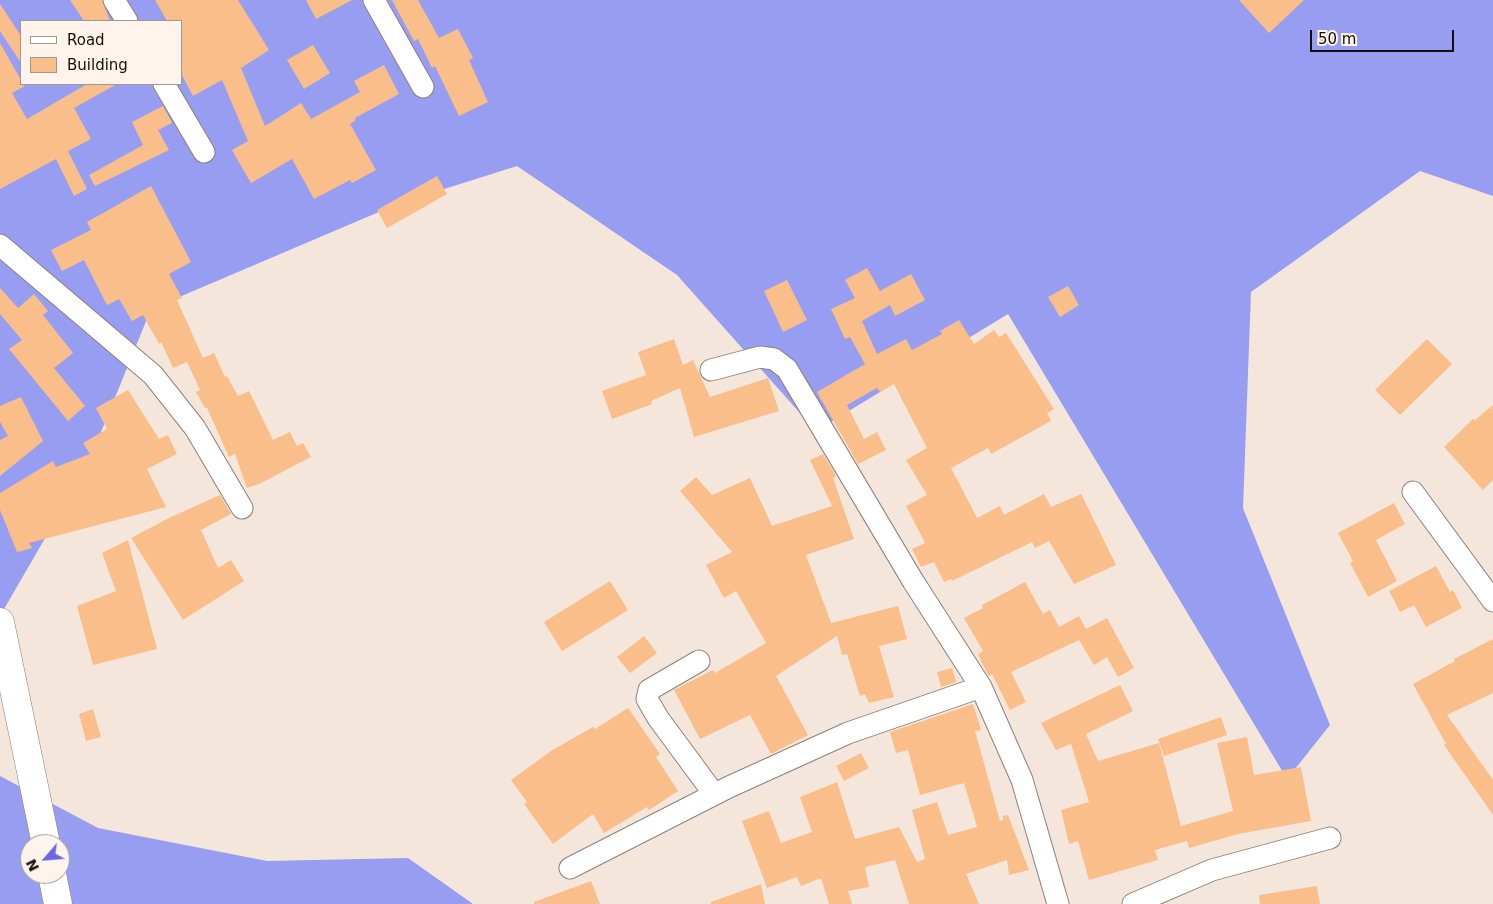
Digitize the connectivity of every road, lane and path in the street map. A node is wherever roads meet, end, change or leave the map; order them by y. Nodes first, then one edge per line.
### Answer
1 (114, 0) edge
2 (374, 0) edge
3 (126, 20) edge
4 (165, 85) edge
5 (423, 87) dead end
6 (204, 152) dead end
7 (0, 245) edge
8 (711, 370) dead end
9 (1413, 492) dead end
10 (242, 508) dead end
11 (1493, 601) edge
12 (0, 622) edge
13 (699, 661) dead end
14 (981, 687) junction
15 (714, 794) junction
16 (44, 834) edge
17 (1330, 838) dead end
18 (570, 868) dead end
19 (54, 884) edge
20 (58, 904) edge
21 (1058, 904) edge
22 (1133, 904) edge

1 - 3 street
2 - 5 street
4 - 6 street
7 - 10 street
8 - 14 street
9 - 11 street
12 - 16 street
13 - 15 street
14 - 15 street
14 - 21 street
15 - 18 street
17 - 22 street
19 - 20 street

